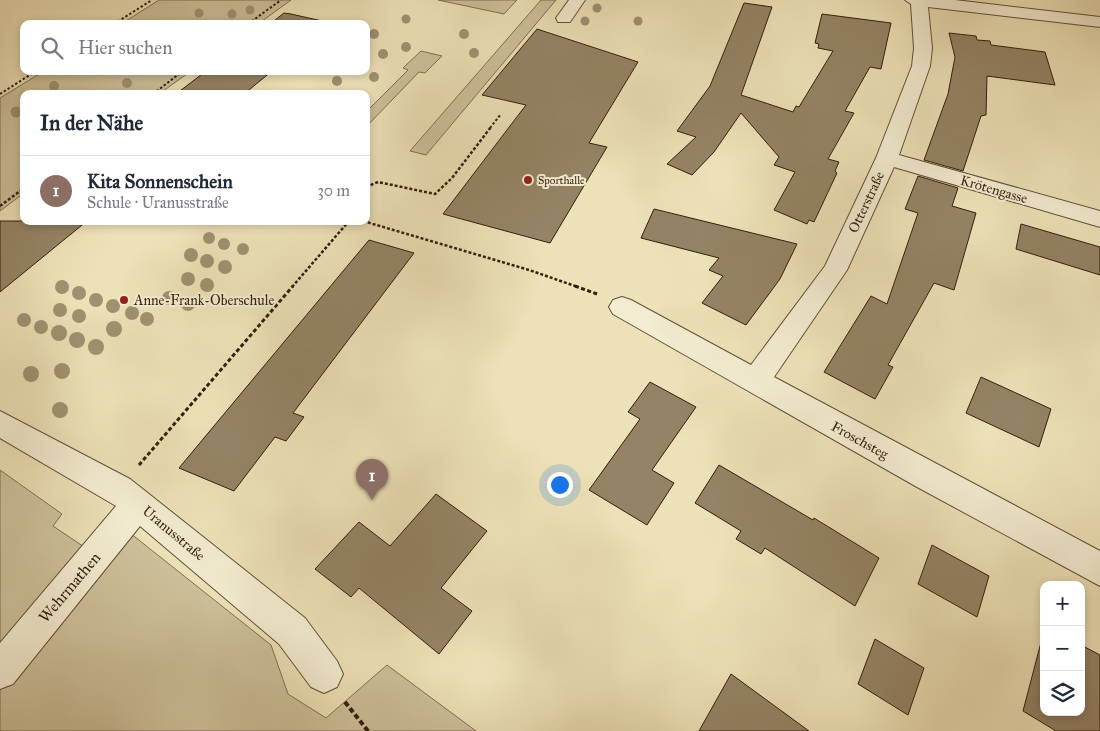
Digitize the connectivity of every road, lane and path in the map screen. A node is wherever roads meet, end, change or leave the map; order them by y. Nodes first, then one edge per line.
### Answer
1 (152, 0) edge
2 (281, 0) edge
3 (577, 0) edge
4 (916, 0) edge
5 (564, 18) dead end
6 (120, 20) edge
7 (254, 20) edge
8 (1100, 22) edge
9 (30, 75) edge
10 (178, 75) edge
11 (158, 90) edge
12 (0, 94) edge
13 (501, 114) dead end
14 (887, 158) junction
15 (370, 185) edge
16 (20, 191) edge
17 (0, 206) edge
18 (1100, 220) edge
19 (370, 223) edge
20 (346, 225) edge
21 (622, 307) joint
22 (755, 382) junction
23 (0, 422) edge
24 (128, 496) junction
25 (1100, 569) edge
26 (0, 671) edge
27 (324, 674) dead end

1 - 6 path
2 - 7 path
3 - 5 street
4 - 8 street
4 - 14 street, Otterstraße
9 - 12 path
10 - 11 path
13 - 15 path
14 - 18 street, Krötengasse
14 - 22 street, Otterstraße
16 - 17 path
19 - 21 path
20 - 24 path
21 - 22 street, Froschsteg
22 - 25 street, Froschsteg
23 - 24 street, Uranusstraße
24 - 26 street, Wehrmathen
24 - 27 street, Uranusstraße

